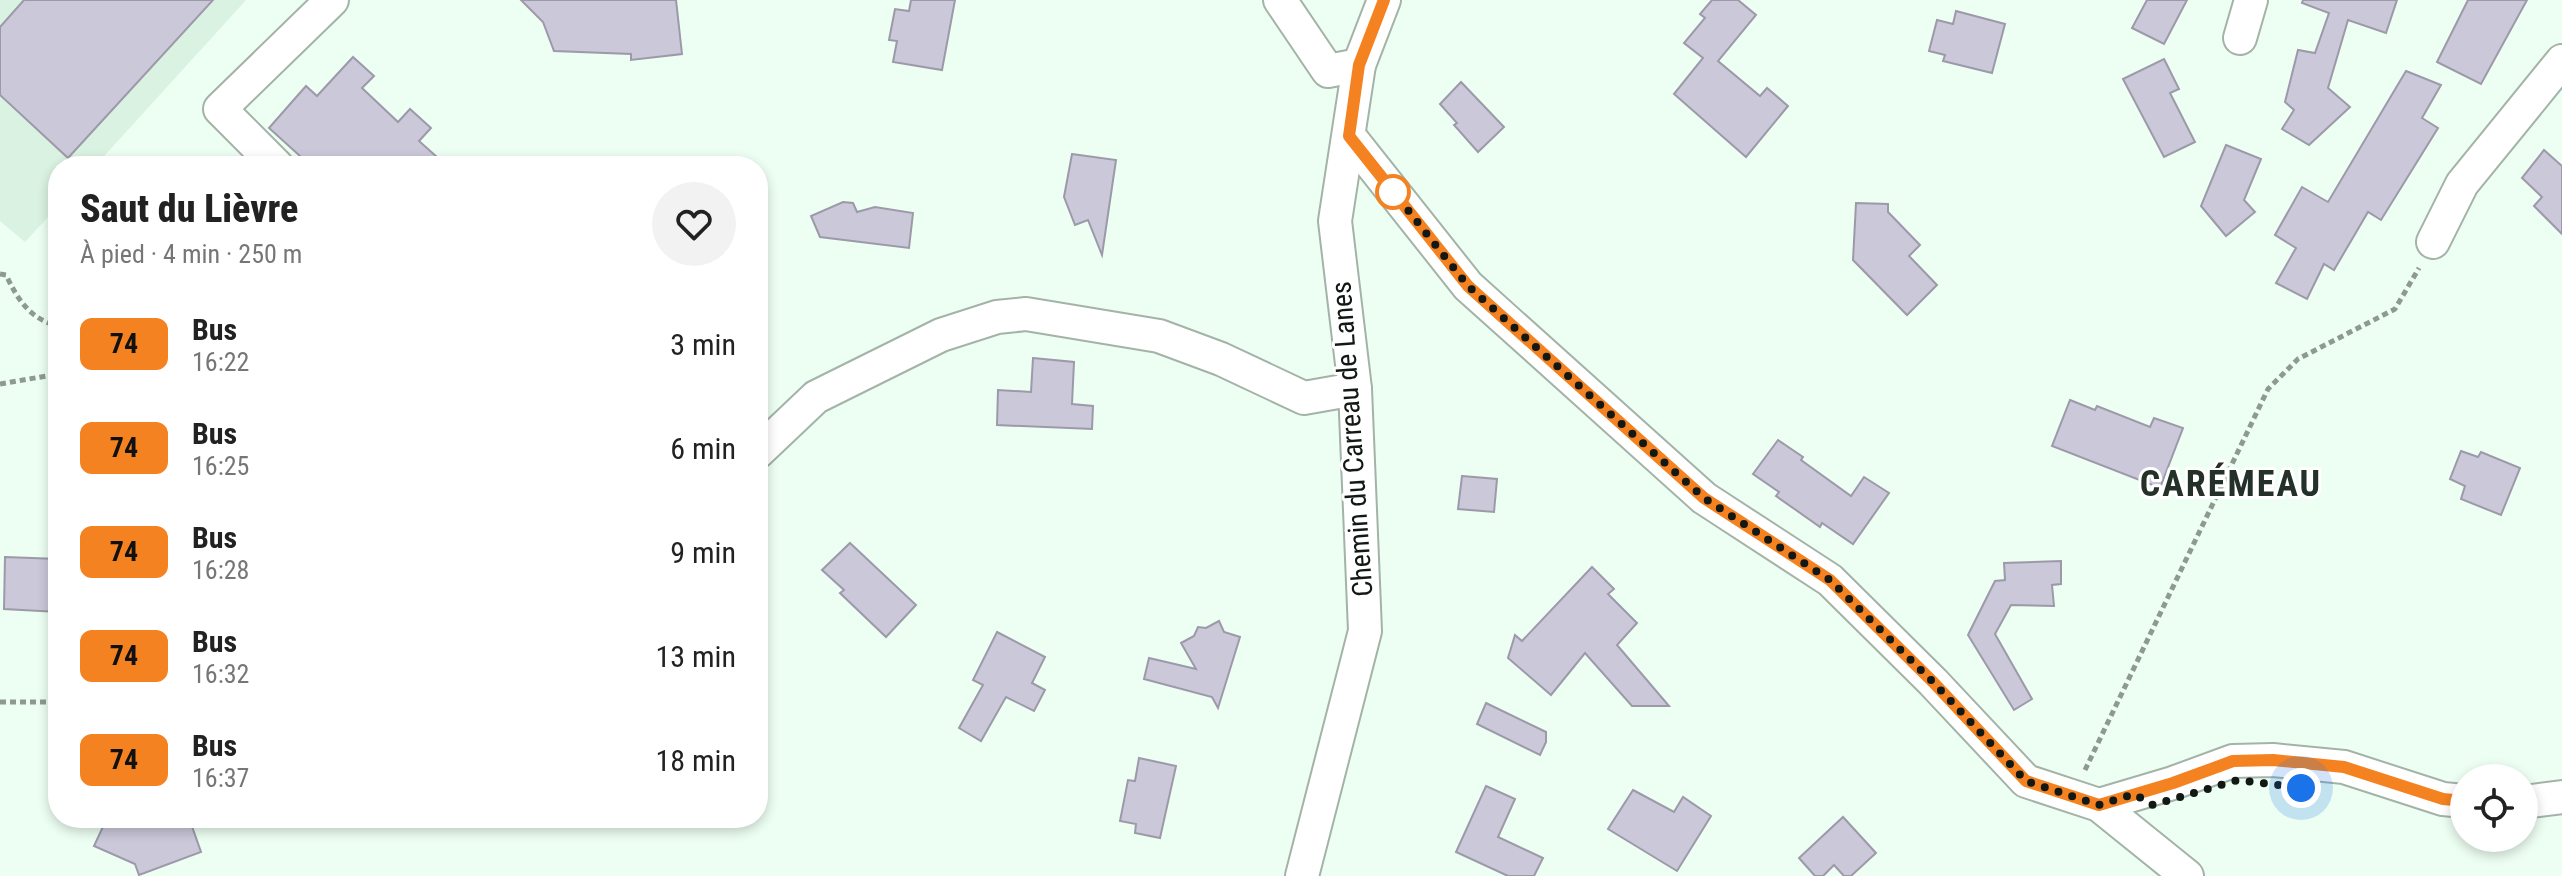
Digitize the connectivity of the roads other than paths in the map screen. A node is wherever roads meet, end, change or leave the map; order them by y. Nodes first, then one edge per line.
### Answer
1 (332, 0) edge
2 (1280, 0) edge
3 (1384, 0) edge
4 (2251, 0) edge
5 (2240, 38) dead end
6 (2562, 61) edge
7 (1359, 65) junction
8 (1349, 136) junction
9 (267, 156) edge
10 (2426, 255) road end
11 (1355, 389) junction
12 (768, 443) edge
13 (2562, 797) edge
14 (2086, 800) junction
15 (2450, 800) edge
16 (2538, 800) edge
17 (1302, 876) edge
18 (2187, 876) edge

1 - 9 street
2 - 7 street
3 - 7 street, Chemin du Carreau de Lanes
4 - 5 street
6 - 10 street
7 - 8 street, Chemin du Carreau de Lanes
8 - 11 street, Chemin du Carreau de Lanes
8 - 14 street
11 - 12 street
11 - 17 street, Chemin du Carreau de Lanes
13 - 16 street
14 - 15 street
14 - 18 street

